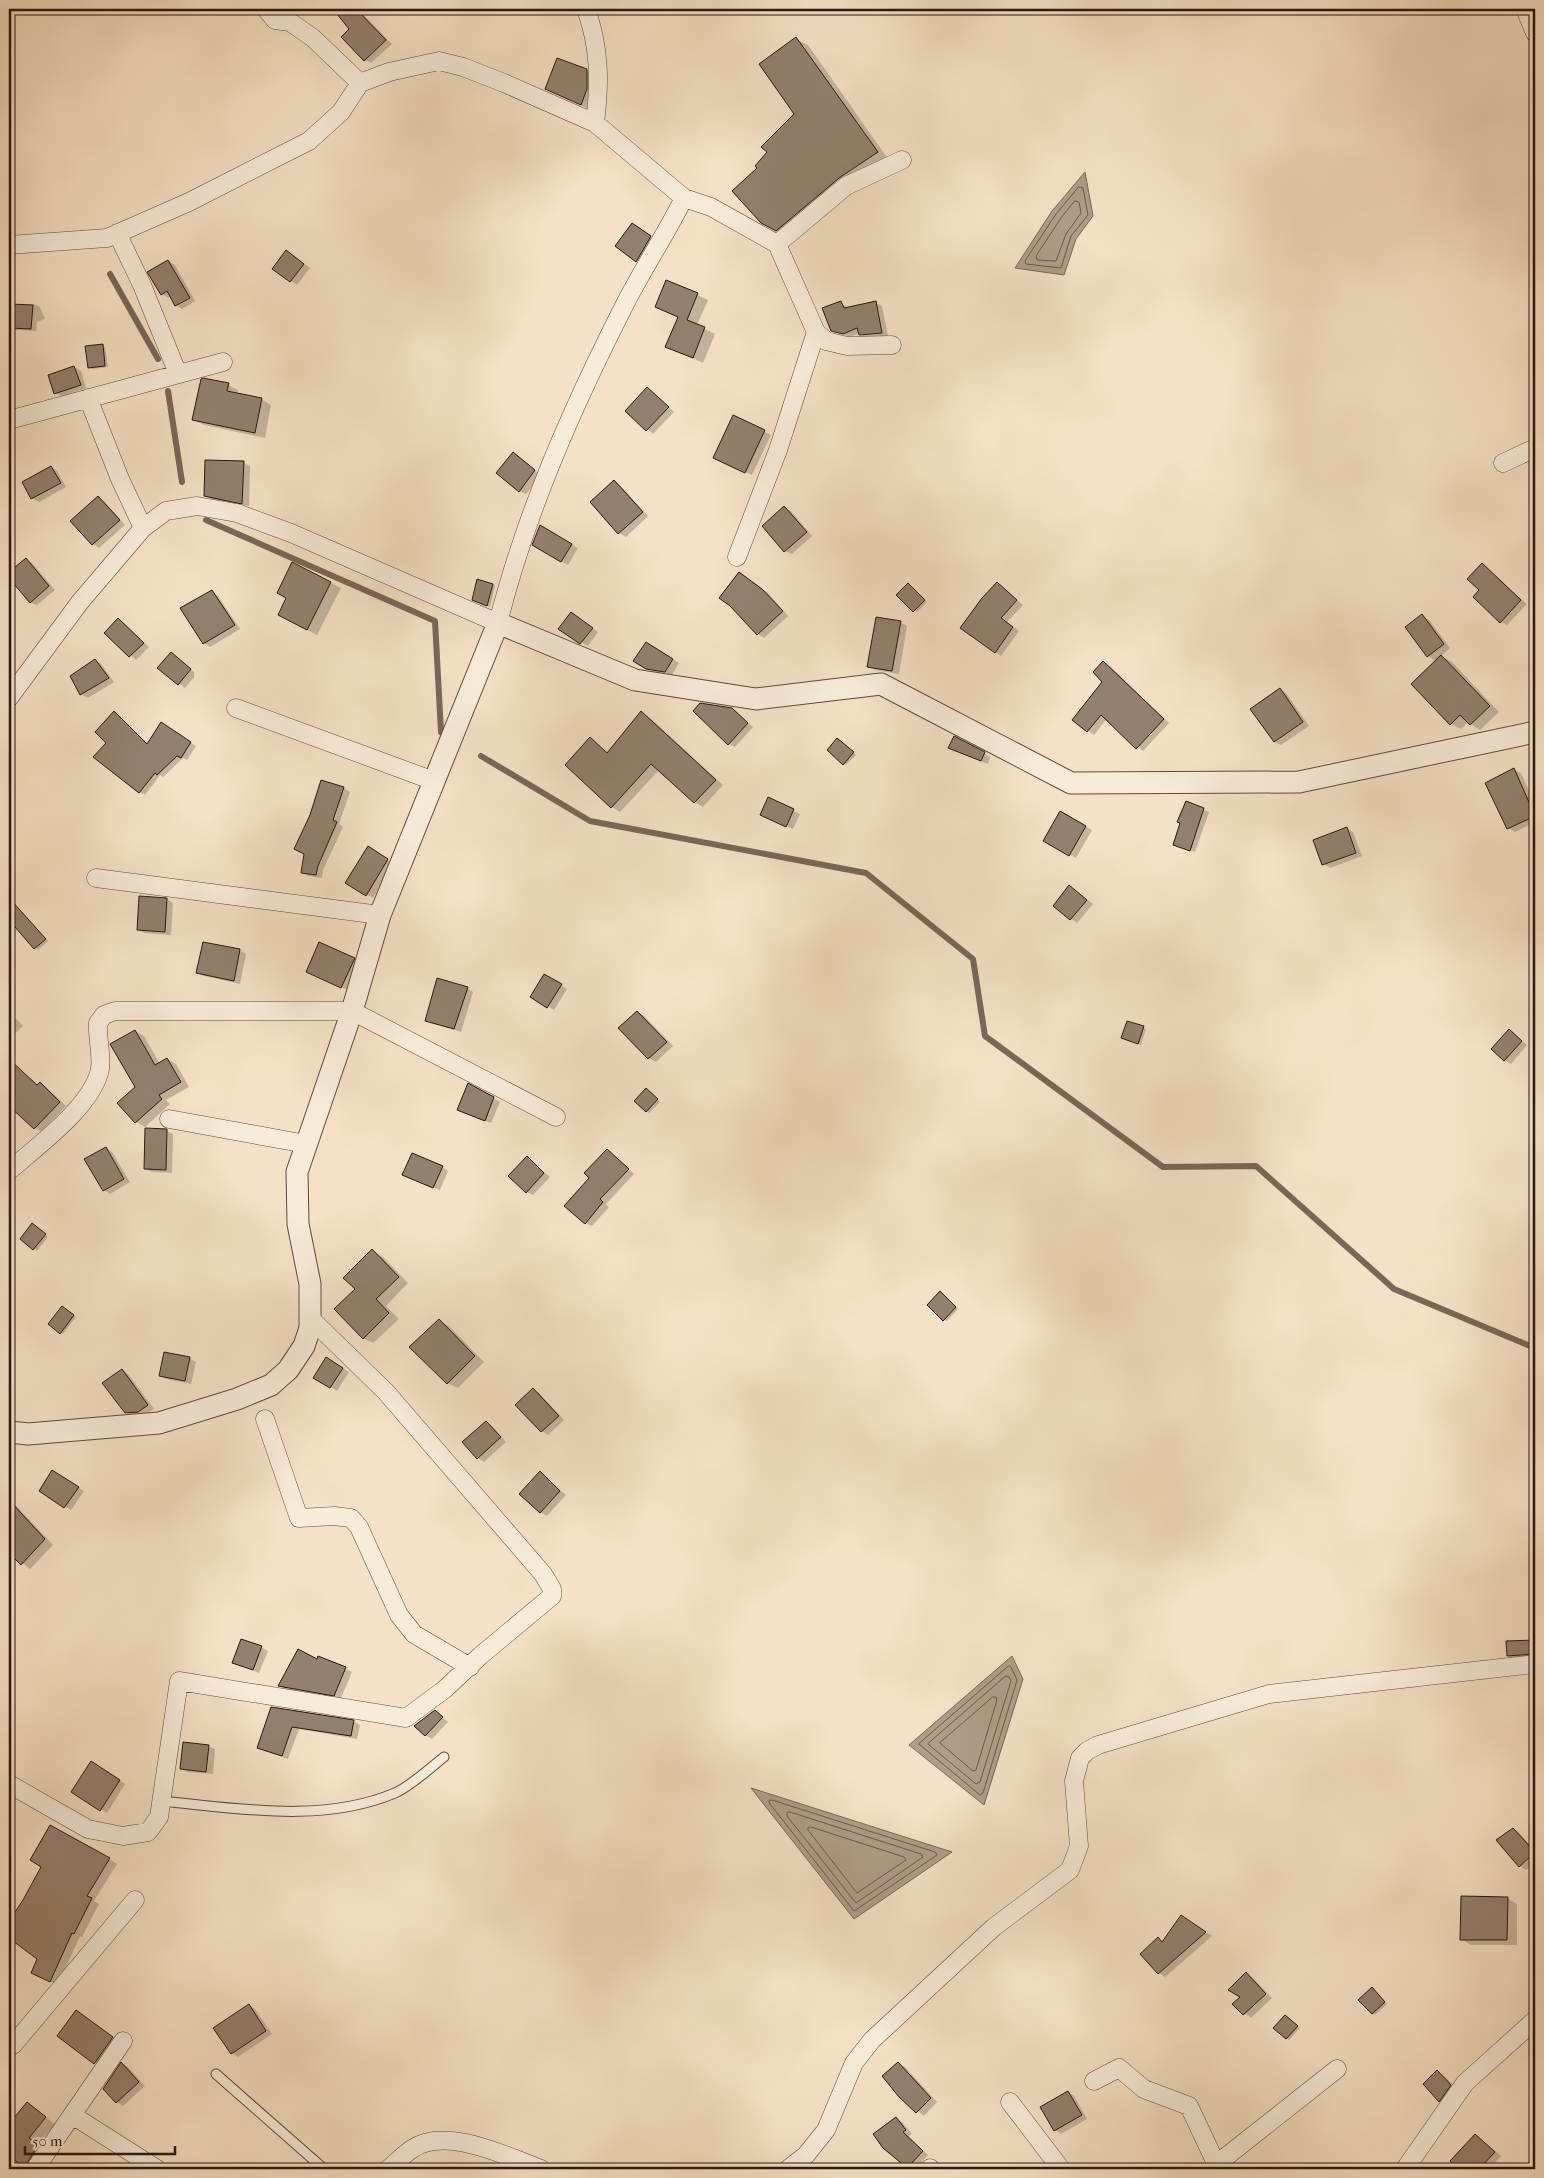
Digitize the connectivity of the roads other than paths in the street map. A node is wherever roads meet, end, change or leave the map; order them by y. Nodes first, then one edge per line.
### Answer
1 (266, 9) edge
2 (586, 9) edge
3 (1525, 9) edge
4 (1535, 33) edge
5 (360, 83) junction
6 (595, 123) junction
7 (902, 160) dead end
8 (684, 198) junction
9 (117, 233) junction
10 (777, 244) junction
11 (9, 245) edge
12 (816, 332) junction
13 (892, 345) dead end
14 (222, 362) dead end
15 (178, 374) junction
16 (88, 398) junction
17 (9, 420) edge
18 (1535, 448) edge
19 (1503, 463) dead end
20 (143, 528) junction
21 (737, 557) dead end
22 (498, 623) junction
23 (9, 698) edge
24 (236, 708) dead end
25 (1535, 732) edge
26 (434, 781) junction
27 (96, 878) dead end
28 (380, 915) junction
29 (352, 1011) junction
30 (556, 1117) dead end
31 (169, 1119) dead end
32 (306, 1144) junction
33 (9, 1171) edge
34 (310, 1318) junction
35 (264, 1419) dead end
36 (9, 1432) edge
37 (1535, 1664) edge
38 (470, 1667) junction
39 (444, 1757) dead end
40 (9, 1784) edge
41 (161, 1801) junction
42 (135, 1900) dead end
43 (1535, 2020) edge
44 (9, 2041) edge
45 (123, 2041) dead end
46 (1337, 2069) dead end
47 (216, 2074) dead end
48 (1094, 2081) dead end
49 (1010, 2102) dead end
50 (72, 2115) junction
51 (1220, 2166) edge
52 (35, 2169) edge
53 (157, 2169) edge
54 (324, 2169) edge
55 (388, 2169) edge
56 (541, 2169) edge
57 (788, 2169) edge
58 (1060, 2169) edge
59 (1405, 2169) edge

1 - 5 street
2 - 6 street
3 - 4 street
5 - 6 street
5 - 9 street
6 - 8 street
7 - 10 street
8 - 10 street
8 - 22 street
9 - 11 street
9 - 15 street
10 - 12 street
12 - 13 street
12 - 21 street
14 - 15 street
15 - 16 street
16 - 17 street
16 - 20 street
18 - 19 street
20 - 22 street
20 - 23 street
22 - 25 street
22 - 26 street
24 - 26 street
26 - 28 street
27 - 28 street
28 - 29 street
29 - 30 street
29 - 32 street
29 - 33 street
31 - 32 street
32 - 34 street
34 - 36 street
34 - 38 street
35 - 38 street
37 - 57 street
38 - 41 street
39 - 41 lane
40 - 41 street
42 - 44 street
43 - 59 street
45 - 50 street
46 - 51 street
47 - 54 lane
48 - 51 street
49 - 58 street
50 - 52 street
50 - 53 street
55 - 56 street

